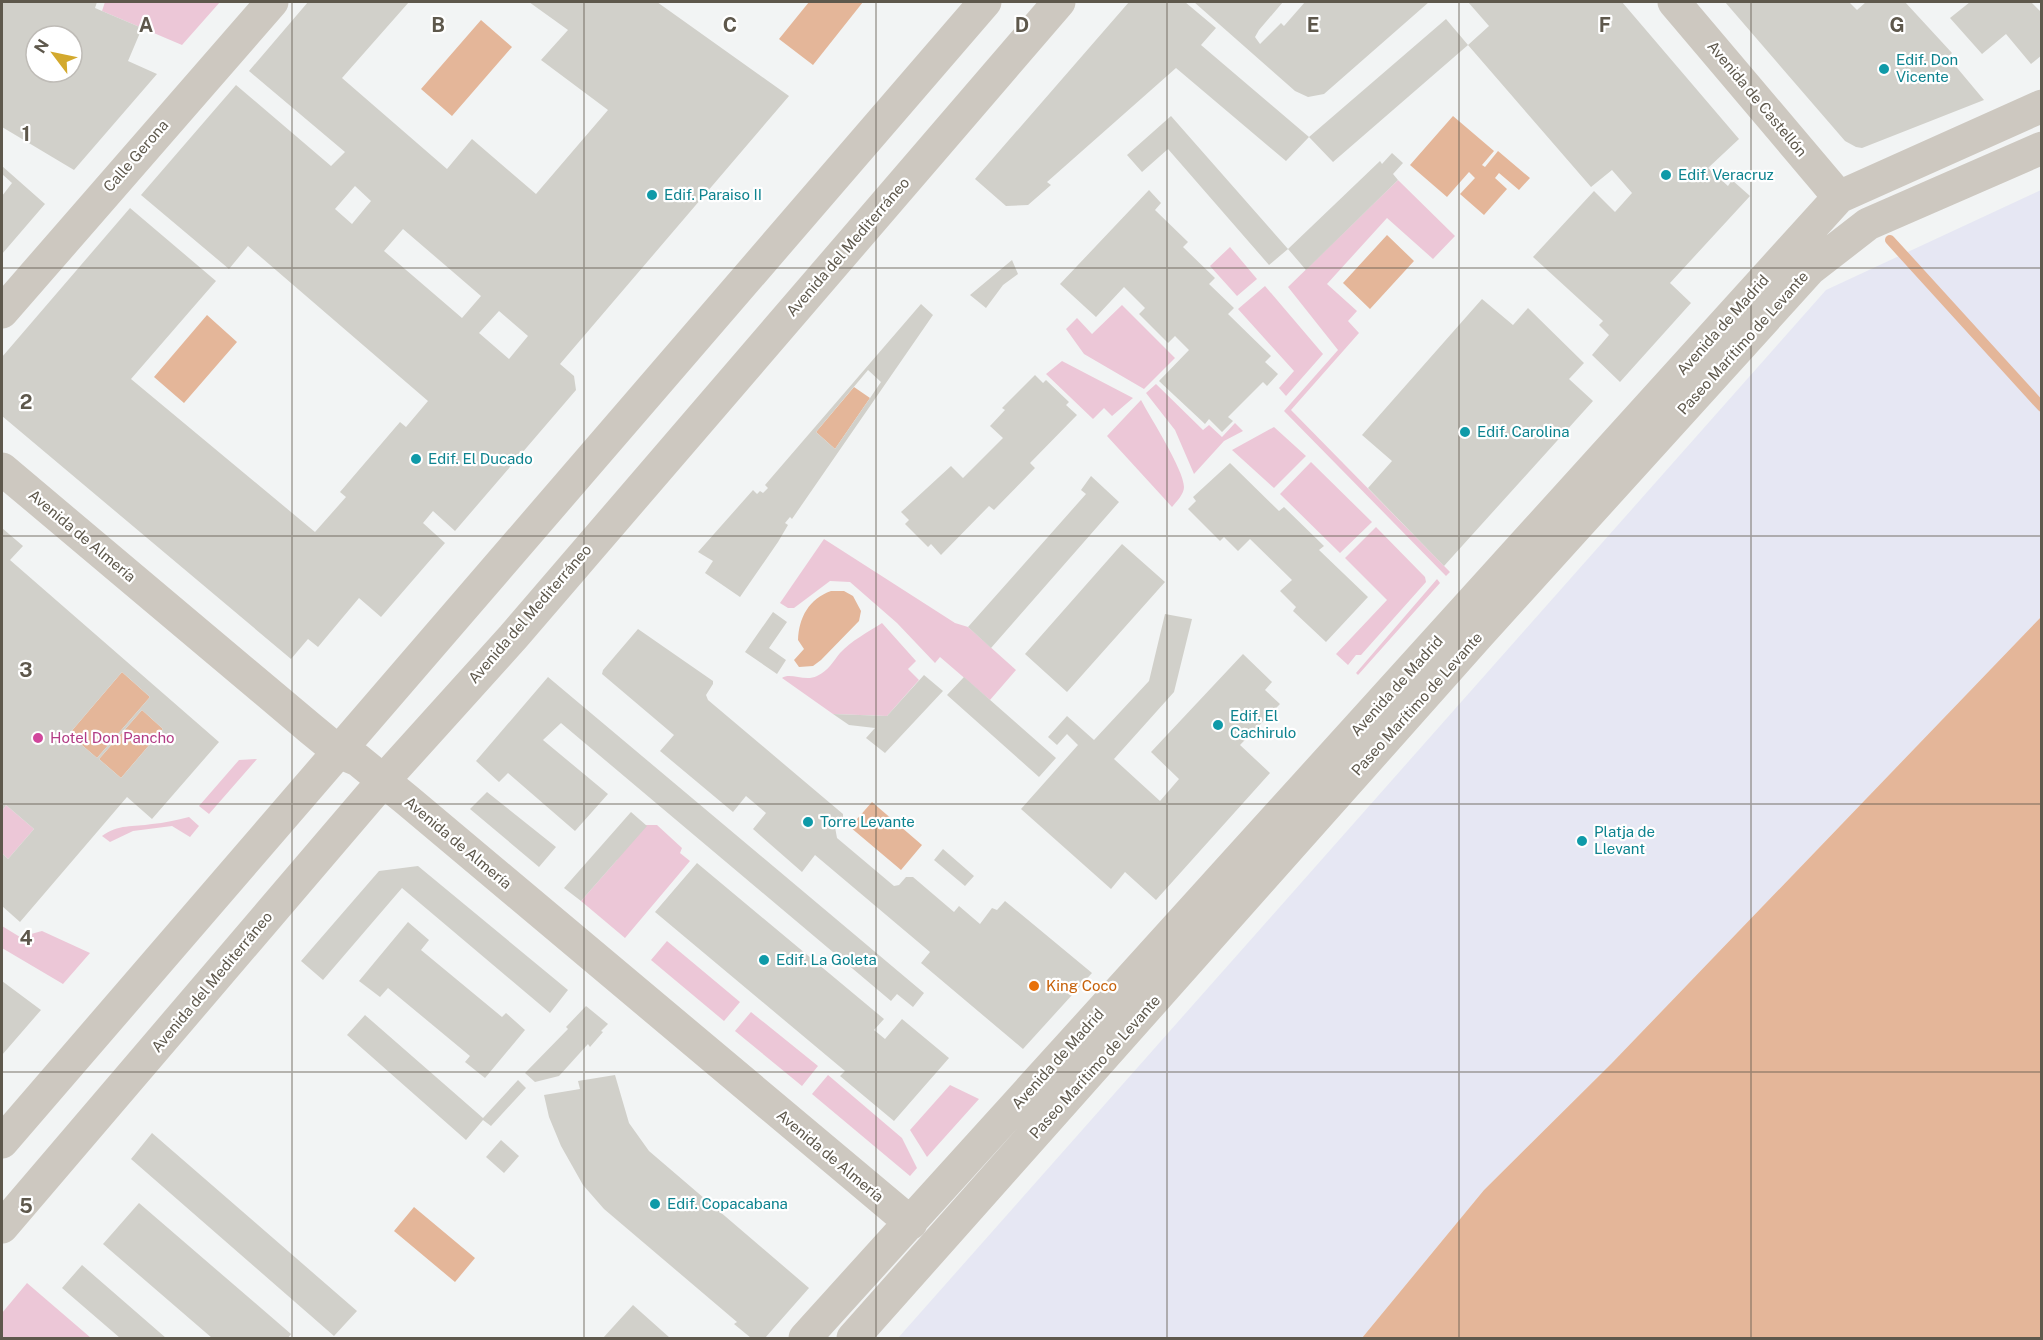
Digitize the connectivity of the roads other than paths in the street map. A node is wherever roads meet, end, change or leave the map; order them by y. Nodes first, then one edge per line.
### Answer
1 (272, 2) edge
2 (985, 2) edge
3 (1059, 2) edge
4 (1674, 2) edge
5 (2042, 106) edge
6 (2042, 148) edge
7 (1839, 197) junction
8 (2, 312) edge
9 (2, 469) edge
10 (339, 752) junction
11 (383, 781) junction
12 (2, 1142) edge
13 (910, 1223) junction
14 (2, 1227) edge
15 (805, 1338) edge
16 (853, 1338) edge

1 - 8 street, Calle Gerona
2 - 10 street
3 - 11 street, Avenida del Mediterráneo
4 - 7 street, Avenida de Castellón
5 - 7 street, Avenida de Madrid
6 - 16 street, Paseo Marítimo de Levante
7 - 13 street, Avenida de Madrid
9 - 10 street, Avenida de Almería
10 - 11 street, Avenida de Almería
10 - 12 street
11 - 13 street, Avenida de Almería
11 - 14 street, Avenida del Mediterráneo
13 - 15 street, Avenida de Madrid

